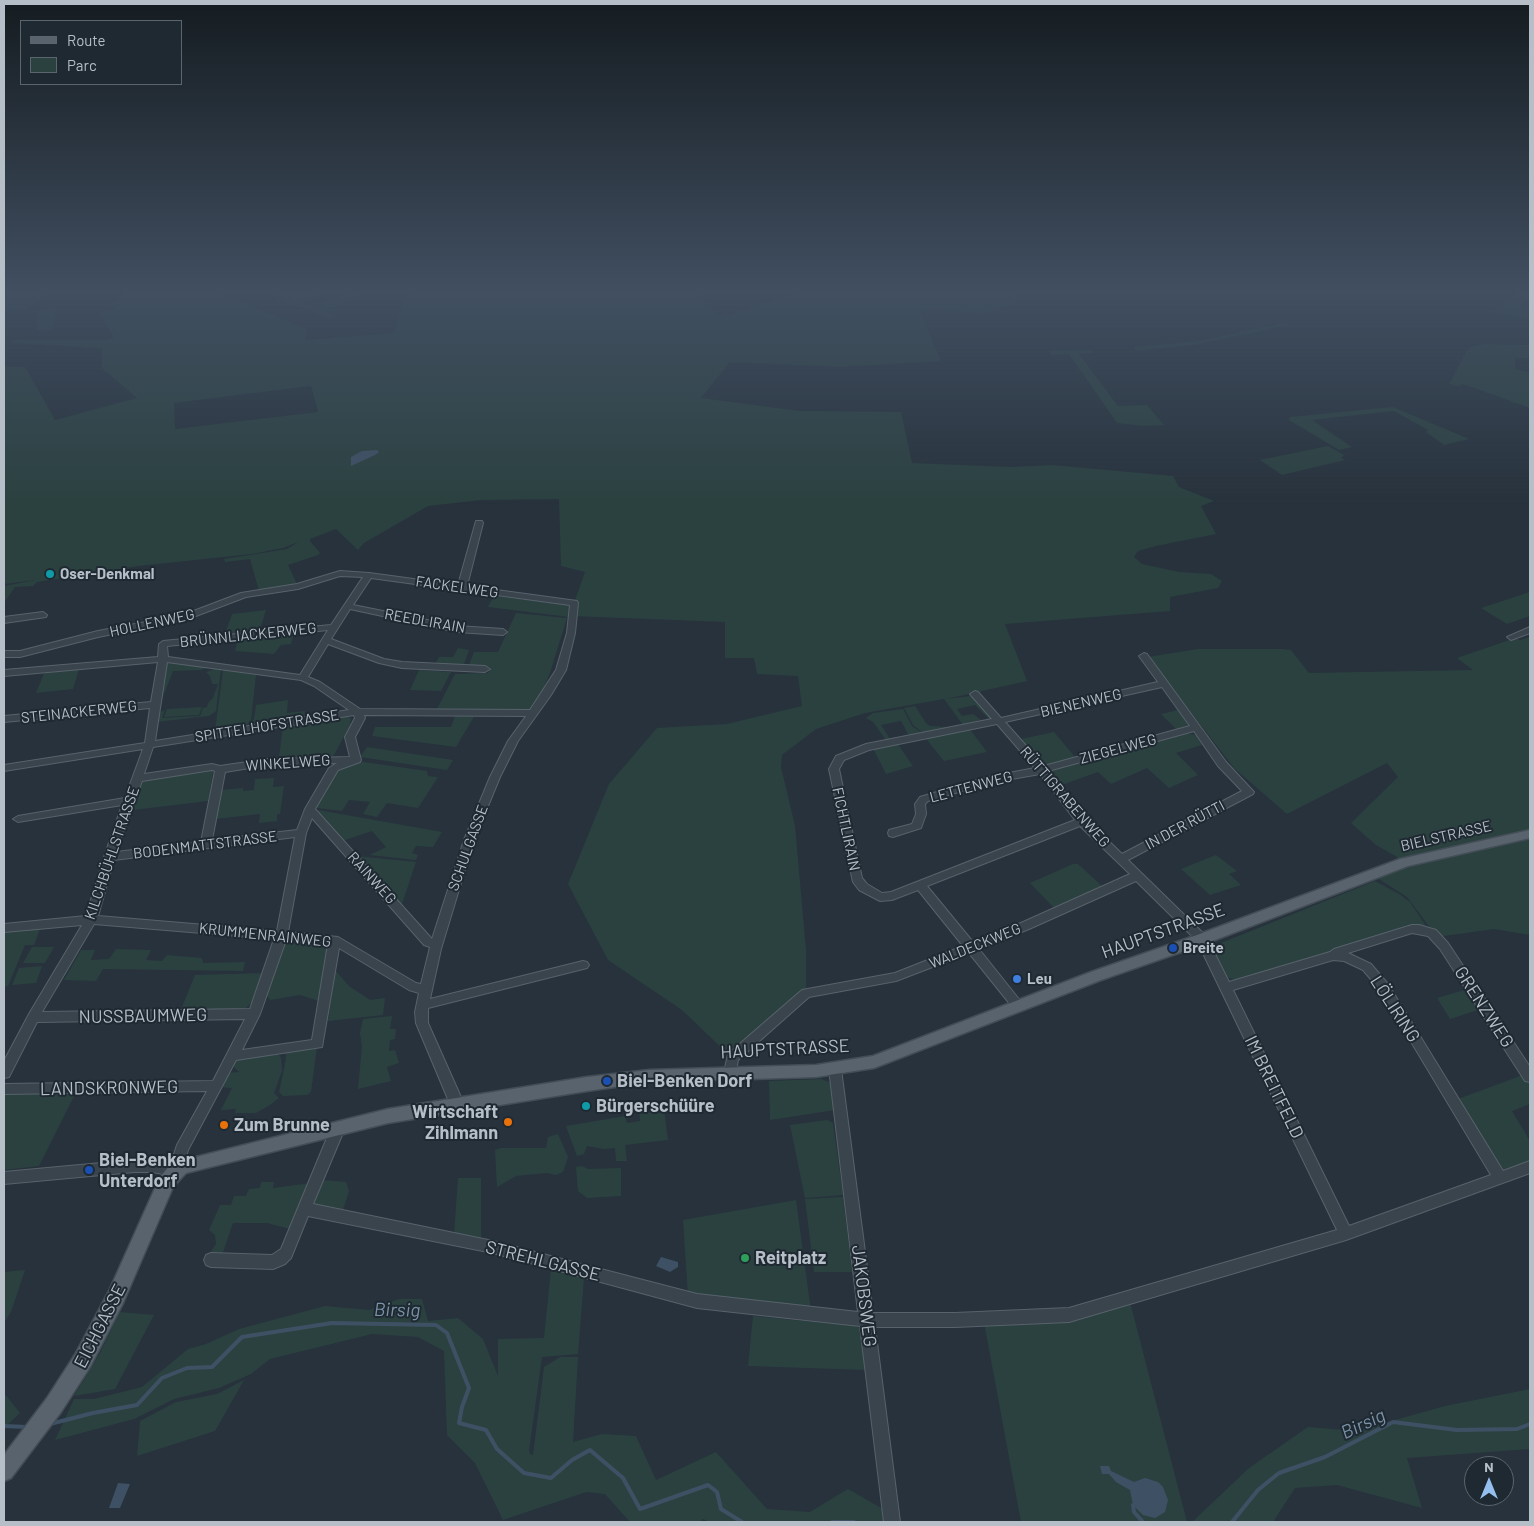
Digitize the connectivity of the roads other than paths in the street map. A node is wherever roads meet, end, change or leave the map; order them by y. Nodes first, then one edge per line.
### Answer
1 (479, 523) dead end
2 (340, 573) joint
3 (369, 575) junction
4 (462, 587) junction
5 (574, 603) joint
6 (347, 606) junction
7 (43, 615) dead end
8 (4, 620) edge
9 (334, 627) junction
10 (1530, 630) edge
11 (503, 632) dead end
12 (1511, 637) dead end
13 (326, 640) junction
14 (163, 644) joint
15 (4, 654) edge
16 (20, 654) junction
17 (1144, 656) dead end
18 (163, 659) junction
19 (485, 669) dead end
20 (8, 672) edge
21 (303, 678) junction
22 (1162, 684) junction
23 (975, 694) dead end
24 (155, 704) junction
25 (358, 712) junction
26 (533, 713) junction
27 (4, 719) edge
28 (999, 721) junction
29 (1194, 728) junction
30 (148, 746) junction
31 (356, 760) junction
32 (4, 768) edge
33 (220, 769) junction
34 (1042, 770) junction
35 (137, 778) junction
36 (129, 801) junction
37 (310, 809) junction
38 (18, 818) dead end
39 (1082, 821) junction
40 (301, 833) junction
41 (892, 833) dead end
42 (1530, 834) edge
43 (206, 846) junction
44 (109, 857) junction
45 (1120, 859) junction
46 (1371, 874) joint
47 (1136, 876) junction
48 (920, 886) junction
49 (91, 920) junction
50 (4, 928) edge
51 (282, 934) junction
52 (1202, 939) junction
53 (334, 940) junction
54 (436, 945) junction
55 (971, 949) junction
56 (1333, 956) junction
57 (584, 965) dead end
58 (1226, 987) junction
59 (426, 990) junction
60 (423, 1005) junction
61 (1018, 1006) junction
62 (254, 1014) junction
63 (33, 1017) junction
64 (232, 1056) junction
65 (835, 1069) junction
66 (4, 1073) edge
67 (730, 1073) junction
68 (1530, 1077) edge
69 (215, 1086) junction
70 (4, 1089) edge
71 (457, 1104) junction
72 (338, 1128) junction
73 (1530, 1167) edge
74 (176, 1170) junction
75 (4, 1178) edge
76 (1500, 1178) junction
77 (305, 1209) junction
78 (1346, 1234) junction
79 (211, 1260) dead end
80 (867, 1320) junction
81 (4, 1471) edge
82 (892, 1522) edge

1 - 4 street
2 - 3 street, FACKELWEG
2 - 16 street, HOLLENWEG
3 - 4 street, FACKELWEG
3 - 6 street
4 - 5 street, FACKELWEG
5 - 26 street, SCHULGASSE
6 - 9 street
6 - 11 street, REEDLIRAIN
7 - 8 street
9 - 13 street
9 - 14 street, BRÜNNLIACKERWEG
10 - 12 street
13 - 19 street
13 - 21 street
14 - 18 street, KILCHBÜHLSTRASSE
15 - 16 street, HOLLENWEG
16 - 20 street
17 - 22 street
18 - 20 street
18 - 21 street
18 - 24 street, KILCHBÜHLSTRASSE
21 - 25 street
22 - 28 street, BIENENWEG
22 - 29 street
23 - 28 street, RÜTTIGRABENWEG
24 - 27 street, STEINACKERWEG
24 - 30 street, KILCHBÜHLSTRASSE
25 - 26 street, SPITTELHOFSTRASSE
25 - 30 street, SPITTELHOFSTRASSE
25 - 31 street
26 - 54 street, SCHULGASSE
28 - 34 street, RÜTTIGRABENWEG
28 - 48 street, FICHTLIRAIN
29 - 34 street, ZIEGELWEG
29 - 45 street, IN DER RÜTTI
30 - 32 street, SPITTELHOFSTRASSE
30 - 35 street, KILCHBÜHLSTRASSE
31 - 33 street, WINKELWEG
31 - 37 street
33 - 35 street, WINKELWEG
33 - 43 street
34 - 39 street, RÜTTIGRABENWEG
34 - 41 street, LETTENWEG
35 - 36 street, KILCHBÜHLSTRASSE
36 - 38 street
36 - 44 street, KILCHBÜHLSTRASSE
37 - 40 street
37 - 54 street, RAINWEG
39 - 45 street, RÜTTIGRABENWEG
39 - 48 street, FICHTLIRAIN
40 - 43 street, BODENMATTSTRASSE
40 - 51 street
42 - 46 main road, BIELSTRASSE
43 - 44 street, BODENMATTSTRASSE
44 - 49 street, KILCHBÜHLSTRASSE
45 - 47 street, RÜTTIGRABENWEG
46 - 52 main road, HAUPTSTRASSE
47 - 52 street, RÜTTIGRABENWEG
47 - 55 street, WALDECKWEG
48 - 55 street
49 - 50 street, KRUMMENRAINWEG
49 - 51 street, KRUMMENRAINWEG
49 - 63 street, KILCHBÜHLSTRASSE
51 - 53 street, KRUMMENRAINWEG
51 - 62 street
52 - 58 street, IM BREITFELD
52 - 61 main road, HAUPTSTRASSE
53 - 59 street, KRUMMENRAINWEG
53 - 64 street
54 - 59 street, SCHULGASSE
55 - 61 street
55 - 67 street, WALDECKWEG
56 - 58 street, LÖLIRING
56 - 68 street, GRENZWEG
56 - 76 street, LÖLIRING
57 - 60 street
58 - 78 street, IM BREITFELD
59 - 60 street, SCHULGASSE
60 - 71 street, SCHULGASSE
61 - 65 main road, HAUPTSTRASSE
62 - 63 street, NUSSBAUMWEG
62 - 64 street
63 - 66 street, KILCHBÜHLSTRASSE
64 - 69 street
65 - 67 main road, HAUPTSTRASSE
65 - 80 street, JAKOBSWEG
67 - 71 main road, HAUPTSTRASSE
69 - 70 street, LANDSKRONWEG
69 - 74 street
71 - 72 main road, HAUPTSTRASSE
72 - 74 main road, HAUPTSTRASSE
72 - 77 street
73 - 76 street, STREHLGASSE
74 - 75 street
74 - 81 main road, EICHGASSE
76 - 78 street, STREHLGASSE
77 - 79 street
77 - 80 street, STREHLGASSE
78 - 80 street, STREHLGASSE
80 - 82 street, JAKOBSWEG

